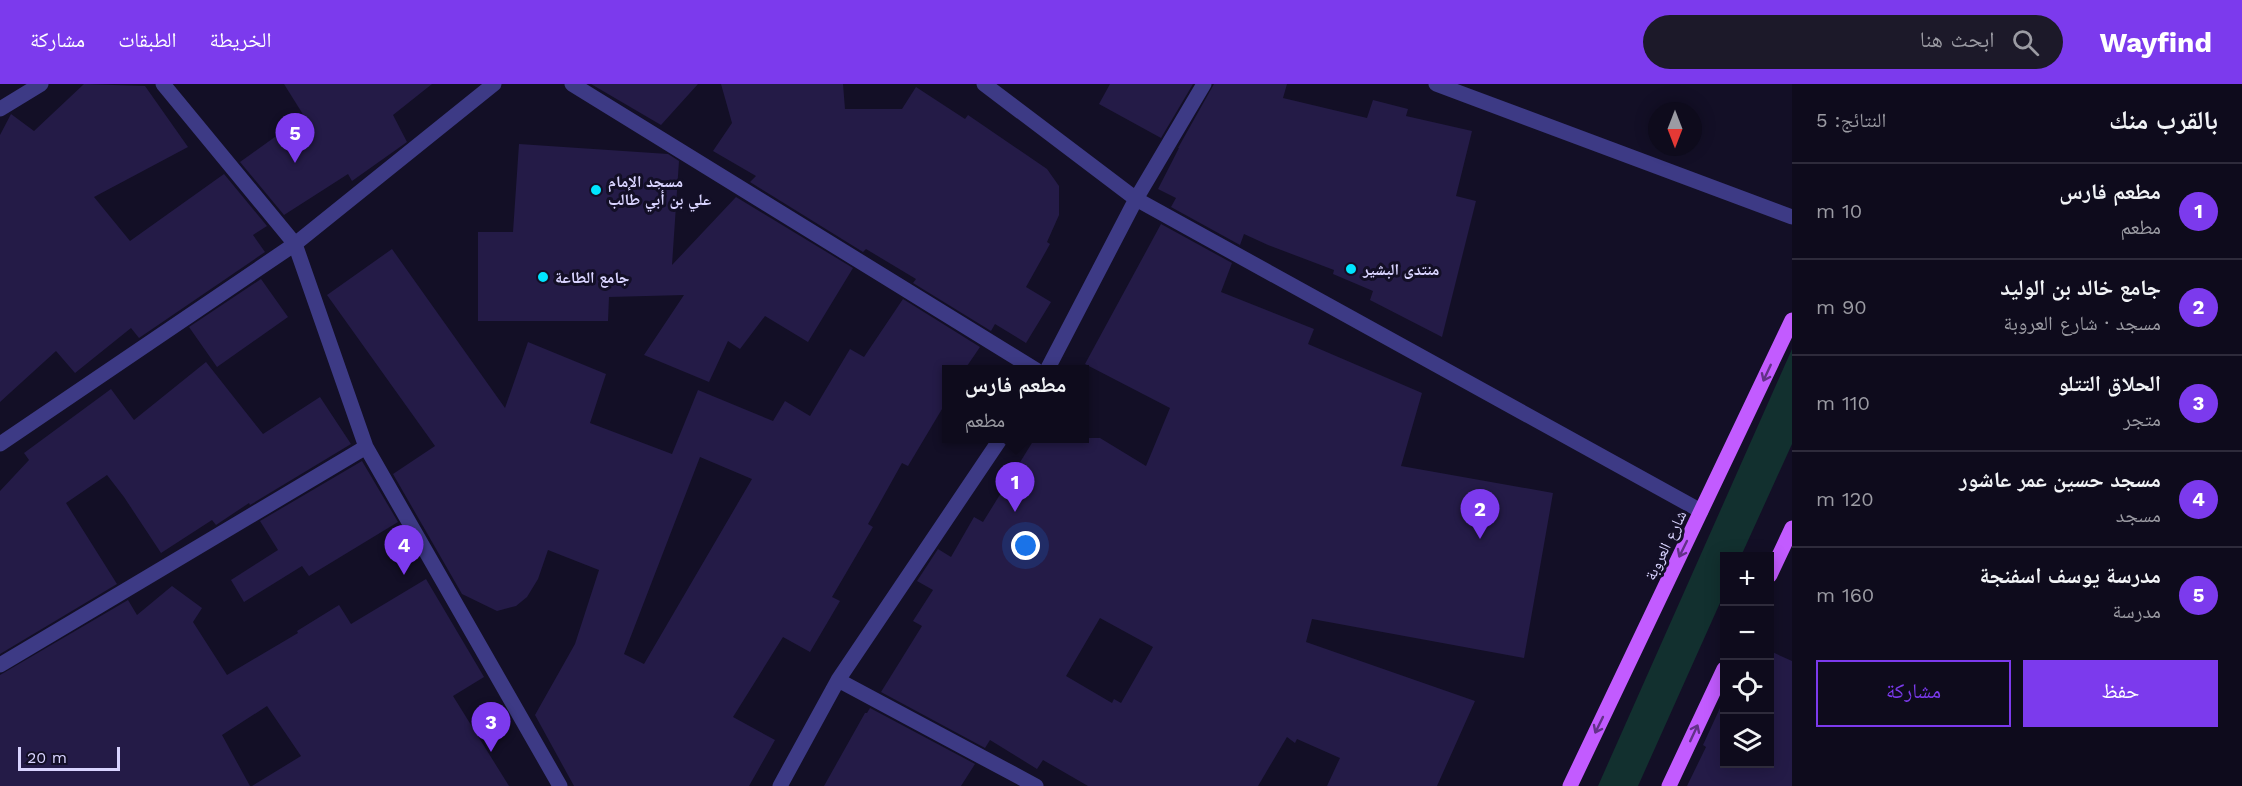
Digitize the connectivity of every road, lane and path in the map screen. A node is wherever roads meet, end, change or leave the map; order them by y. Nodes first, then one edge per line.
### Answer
1 (41, 84) edge
2 (163, 84) edge
3 (494, 84) edge
4 (572, 84) edge
5 (984, 84) edge
6 (1203, 84) edge
7 (1436, 84) edge
8 (0, 109) edge
9 (1136, 199) junction
10 (1792, 217) edge
11 (295, 244) junction
12 (1792, 320) edge
13 (1029, 365) edge
14 (1049, 365) edge
15 (998, 443) edge
16 (0, 444) edge
17 (366, 447) junction
18 (1701, 511) junction
19 (1792, 528) edge
20 (1774, 566) edge
21 (0, 665) edge
22 (1720, 679) edge
23 (838, 680) junction
24 (560, 786) edge
25 (780, 786) edge
26 (1036, 786) edge
27 (1569, 786) edge
28 (1669, 786) edge

1 - 8 street
2 - 11 street
3 - 11 street
4 - 13 street
5 - 9 street
6 - 9 street
7 - 10 street
9 - 14 street
9 - 18 street
11 - 16 street
11 - 17 street
12 -> 18 main road, شارع العروبة
15 - 23 street
17 - 21 street
17 - 24 street
18 -> 27 main road, شارع العروبة
19 - 20 main road
28 -> 22 main road
23 - 25 street
23 - 26 street

